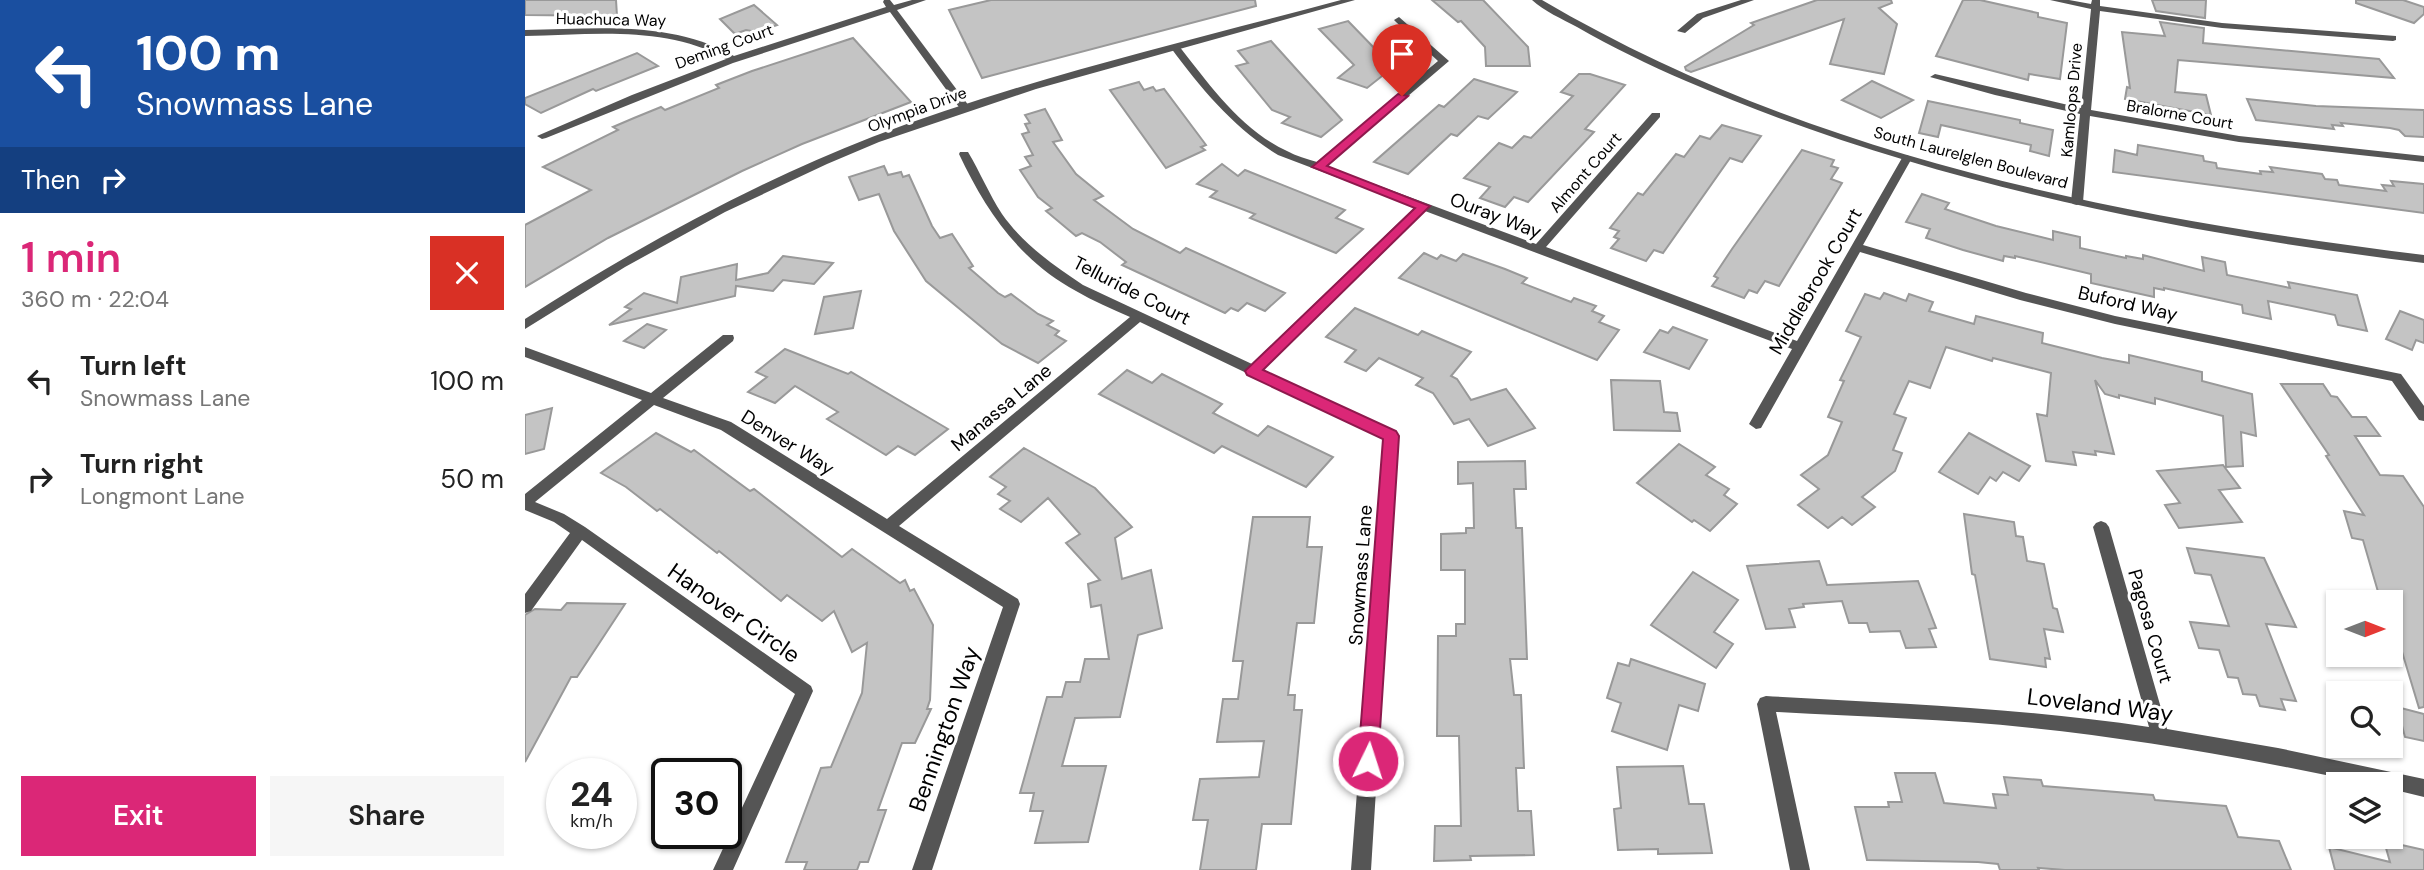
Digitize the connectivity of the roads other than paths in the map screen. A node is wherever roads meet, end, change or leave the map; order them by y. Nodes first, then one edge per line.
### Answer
1 (922, 0) edge
2 (1351, 0) edge
3 (1536, 0) edge
4 (1750, 0) edge
5 (2054, 0) edge
6 (888, 4) edge
7 (2096, 4) edge
8 (1399, 20) dead end
9 (1682, 31) dead end
10 (525, 33) edge
11 (2393, 38) dead end
12 (1176, 48) junction
13 (732, 59) junction
14 (1935, 77) dead end
15 (965, 108) junction
16 (2085, 113) junction
17 (1656, 115) dead end
18 (542, 136) dead end
19 (964, 154) dead end
20 (1907, 158) junction
21 (2424, 159) edge
22 (1318, 167) junction
23 (2077, 202) junction
24 (1423, 206) junction
25 (1857, 247) junction
26 (1538, 249) junction
27 (2424, 259) edge
28 (1139, 317) junction
29 (525, 325) edge
30 (728, 338) dead end
31 (1800, 347) junction
32 (525, 352) edge
33 (1252, 371) junction
34 (654, 398) junction
35 (2424, 416) edge
36 (1756, 424) dead end
37 (525, 503) edge
38 (888, 527) junction
39 (2101, 527) dead end
40 (580, 531) junction
41 (1012, 604) joint
42 (525, 606) edge
43 (2160, 736) junction
44 (2424, 788) edge
45 (723, 870) edge
46 (922, 870) edge
47 (1361, 870) edge
48 (1800, 870) edge

1 - 6 street, Deming Court
2 - 12 street, Olympia Drive
3 - 20 street, South Laurelglen Boulevard
4 - 9 street
5 - 7 street
6 - 13 street, Deming Court
6 - 15 street
7 - 11 street
7 - 16 street, Kamloops Drive
8 - 22 street
10 - 13 street, Huachuca Way
12 - 15 street, Olympia Drive
12 - 22 street, Ouray Way
13 - 18 street, Deming Court
14 - 16 street, Bralorne Court
15 - 29 street, Olympia Drive
16 - 21 street, Bralorne Court
16 - 23 street, Kamloops Drive
17 - 26 street, Almont Court
19 - 28 street, Telluride Court
20 - 23 street, South Laurelglen Boulevard
20 - 25 street, Middlebrook Court
22 - 24 street, Ouray Way
23 - 27 street, South Laurelglen Boulevard
24 - 26 street, Ouray Way
24 - 33 street
25 - 31 street, Middlebrook Court
25 - 35 street, Buford Way
26 - 31 street, Ouray Way
28 - 33 street, Telluride Court
28 - 38 street, Manassa Lane
30 - 34 street, Hanover Circle
31 - 36 street, Middlebrook Court
32 - 34 street, Denver Way
33 - 47 street, Snowmass Lane
34 - 37 street, Hanover Circle
34 - 38 street, Denver Way
37 - 40 street, Hanover Circle
38 - 41 street, Denver Way
39 - 43 street, Pagosa Court
40 - 42 street
40 - 45 street, Hanover Circle
41 - 46 street, Bennington Way
43 - 44 street, Loveland Way
43 - 48 street, Loveland Way

